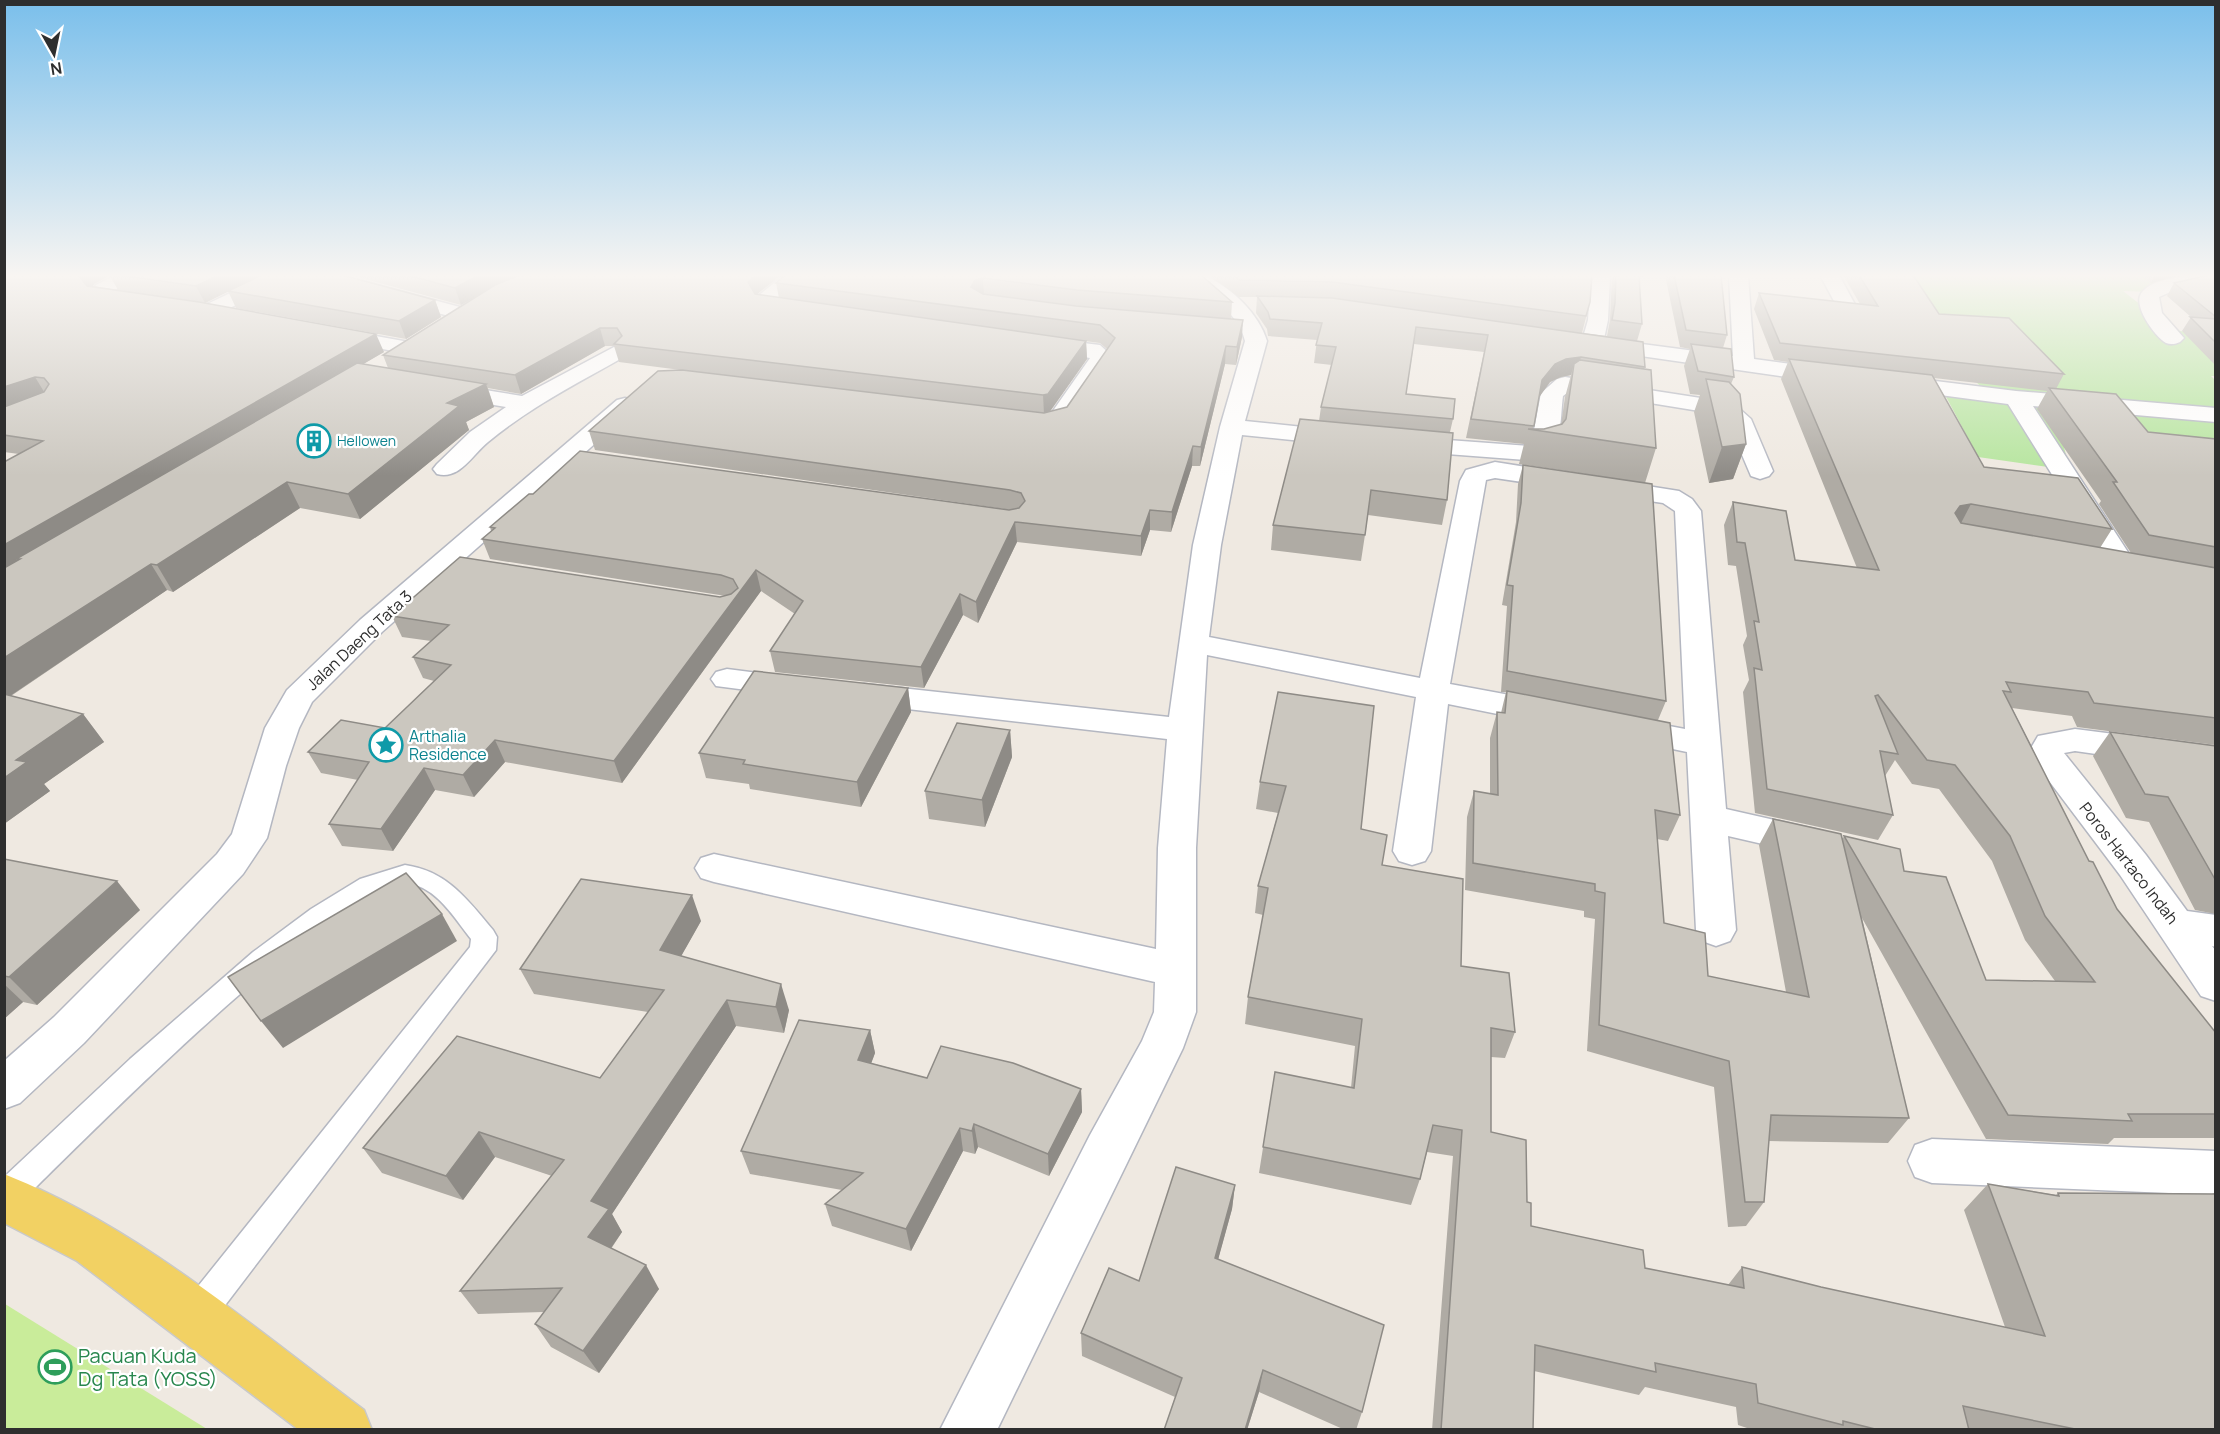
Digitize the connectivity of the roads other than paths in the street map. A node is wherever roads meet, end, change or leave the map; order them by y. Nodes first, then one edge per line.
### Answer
1 (419, 342) edge
2 (1028, 342) edge
3 (1256, 342) edge
4 (1575, 342) edge
5 (1742, 342) edge
6 (1592, 344) joint
7 (614, 353) edge
8 (381, 366) edge
9 (1744, 366) junction
10 (1851, 378) edge
11 (1875, 381) edge
12 (647, 385) edge
13 (421, 386) edge
14 (2016, 398) junction
15 (526, 403) junction
16 (2216, 415) edge
17 (1010, 419) edge
18 (1232, 427) junction
19 (446, 469) dead end
20 (1760, 471) dead end
21 (2088, 560) edge
22 (444, 563) junction
23 (2123, 566) junction
24 (479, 568) edge
25 (2153, 572) edge
26 (1193, 643) junction
27 (726, 679) dead end
28 (1433, 690) junction
29 (1184, 730) junction
30 (1703, 744) junction
31 (2216, 759) edge
32 (1709, 819) junction
33 (1845, 849) edge
34 (1412, 851) dead end
35 (714, 868) dead end
36 (2177, 925) junction
37 (1716, 930) dead end
38 (2216, 931) edge
39 (1174, 970) junction
40 (2216, 984) edge
41 (4, 1089) edge
42 (1932, 1161) dead end
43 (2216, 1173) edge
44 (5, 1197) edge
45 (195, 1317) junction
46 (344, 1430) edge
47 (968, 1430) edge

1 - 8 street
2 - 17 street
3 - 18 street
4 - 6 street
5 - 9 street
6 - 9 street
7 - 15 street
9 - 10 street
11 - 14 street
12 - 22 street, Jalan Daeng Tata 3
13 - 15 street
14 - 16 street
14 - 23 street
15 - 19 street
18 - 20 street
18 - 26 street
21 - 23 street
22 - 24 street
22 - 41 street, Jalan Daeng Tata 3
23 - 25 street
26 - 28 street
26 - 29 street
27 - 29 street
28 - 30 street
28 - 30 street
28 - 34 street
29 - 39 street
30 - 32 street
31 - 36 street, Poros Hartaco Indah
32 - 33 street
32 - 37 street
35 - 39 street
36 - 38 street
36 - 40 street, Poros Hartaco Indah
39 - 47 street
42 - 43 street
44 - 45 main road
44 - 45 lane
45 - 46 main road

